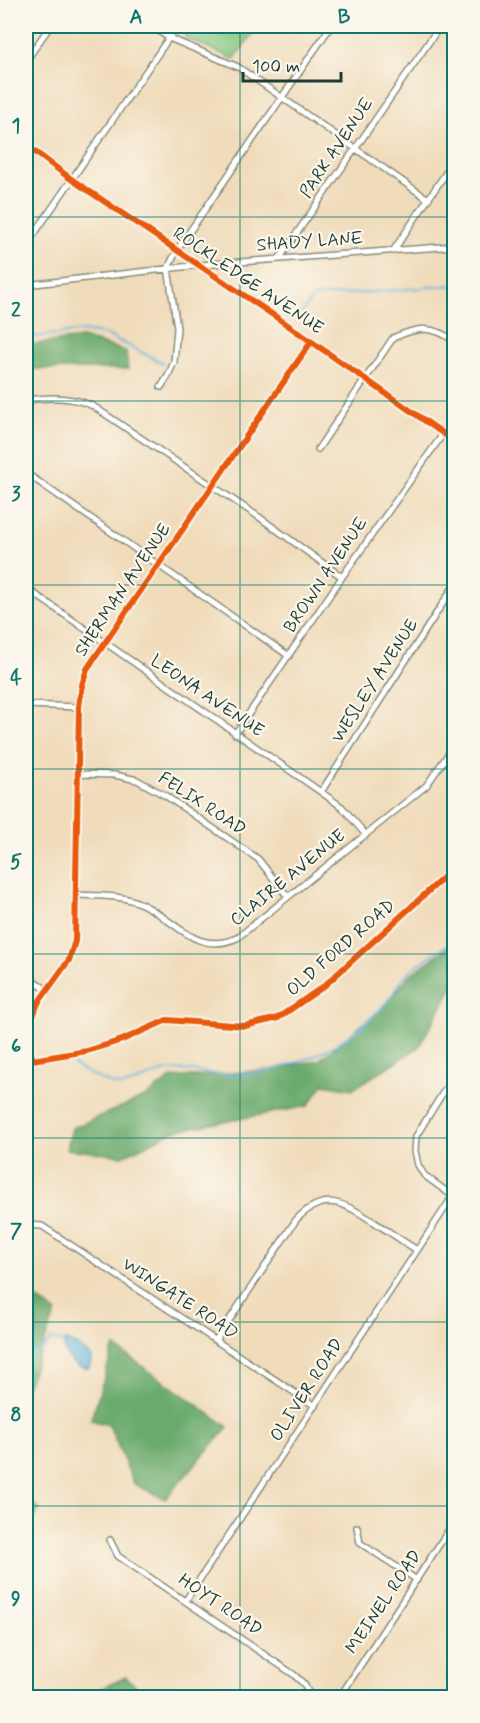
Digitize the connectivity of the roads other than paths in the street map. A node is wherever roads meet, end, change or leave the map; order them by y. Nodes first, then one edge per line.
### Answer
1 (50, 26) edge
2 (150, 26) edge
3 (177, 26) edge
4 (331, 26) edge
5 (440, 26) edge
6 (169, 38) junction
7 (26, 62) edge
8 (282, 98) junction
9 (26, 145) edge
10 (355, 148) junction
11 (454, 161) edge
12 (71, 179) junction
13 (428, 199) junction
14 (26, 246) edge
15 (454, 246) edge
16 (177, 250) junction
17 (393, 251) junction
18 (279, 259) junction
19 (200, 265) junction
20 (168, 268) junction
21 (26, 285) edge
22 (454, 341) edge
23 (310, 342) junction
24 (365, 378) junction
25 (161, 387) dead end
26 (26, 400) edge
27 (443, 434) junction
28 (454, 441) edge
29 (318, 448) dead end
30 (26, 473) edge
31 (212, 486) junction
32 (159, 565) junction
33 (342, 577) junction
34 (454, 586) edge
35 (26, 588) edge
36 (103, 643) junction
37 (289, 657) junction
38 (26, 705) edge
39 (79, 707) junction
40 (235, 734) junction
41 (454, 746) edge
42 (79, 774) junction
43 (321, 792) junction
44 (366, 835) junction
45 (454, 868) edge
46 (77, 895) junction
47 (288, 897) junction
48 (26, 975) edge
49 (48, 991) junction
50 (29, 1060) edge
51 (454, 1079) edge
52 (454, 1197) edge
53 (27, 1225) edge
54 (417, 1250) junction
55 (216, 1340) junction
56 (315, 1406) junction
57 (454, 1418) edge
58 (454, 1446) edge
59 (454, 1522) edge
60 (357, 1527) dead end
61 (110, 1540) dead end
62 (417, 1580) junction
63 (186, 1600) junction
64 (311, 1698) edge
65 (339, 1698) edge

1 - 7 street
2 - 6 street
3 - 6 street
4 - 8 street
5 - 10 street, PARK AVENUE
6 - 8 street
6 - 12 street
8 - 10 street
8 - 16 street
9 - 12 street, ROCKLEDGE AVENUE
10 - 13 street
10 - 18 street, PARK AVENUE
11 - 13 street
12 - 14 street
12 - 16 street, ROCKLEDGE AVENUE
13 - 17 street
15 - 17 street, SHADY LANE
16 - 19 street, ROCKLEDGE AVENUE
16 - 20 street
17 - 18 street, SHADY LANE
18 - 19 street, SHADY LANE
19 - 20 street, SHADY LANE
19 - 23 street, ROCKLEDGE AVENUE
20 - 21 street, SHADY LANE
20 - 25 street
22 - 24 street
23 - 24 street, ROCKLEDGE AVENUE
23 - 31 street, SHERMAN AVENUE
24 - 27 street, ROCKLEDGE AVENUE
24 - 29 street
26 - 31 street
27 - 28 street, ROCKLEDGE AVENUE
27 - 33 street, BROWN AVENUE
30 - 32 street
31 - 32 street, SHERMAN AVENUE
31 - 33 street
32 - 36 street, SHERMAN AVENUE
32 - 37 street
33 - 37 street, BROWN AVENUE
34 - 43 street, WESLEY AVENUE
35 - 36 street, LEONA AVENUE
36 - 39 street, SHERMAN AVENUE
36 - 40 street, LEONA AVENUE
37 - 40 street, BROWN AVENUE
38 - 39 street
39 - 42 street, SHERMAN AVENUE
40 - 43 street, LEONA AVENUE
41 - 44 street, CLAIRE AVENUE
42 - 46 street, SHERMAN AVENUE
42 - 47 street, FELIX ROAD
43 - 44 street, LEONA AVENUE
44 - 47 street, CLAIRE AVENUE
45 - 50 street, OLD FORD ROAD
46 - 47 street, CLAIRE AVENUE
46 - 49 street, SHERMAN AVENUE
48 - 49 street
49 - 50 street, SHERMAN AVENUE
51 - 52 street
52 - 54 street, OLIVER ROAD
53 - 55 street, WINGATE ROAD
54 - 55 street
54 - 56 street, OLIVER ROAD
55 - 56 street, WINGATE ROAD
56 - 63 street, OLIVER ROAD
57 - 58 street
59 - 62 street, MEINEL ROAD
60 - 62 street
61 - 63 street, HOYT ROAD
62 - 65 street, MEINEL ROAD
63 - 64 street, HOYT ROAD

